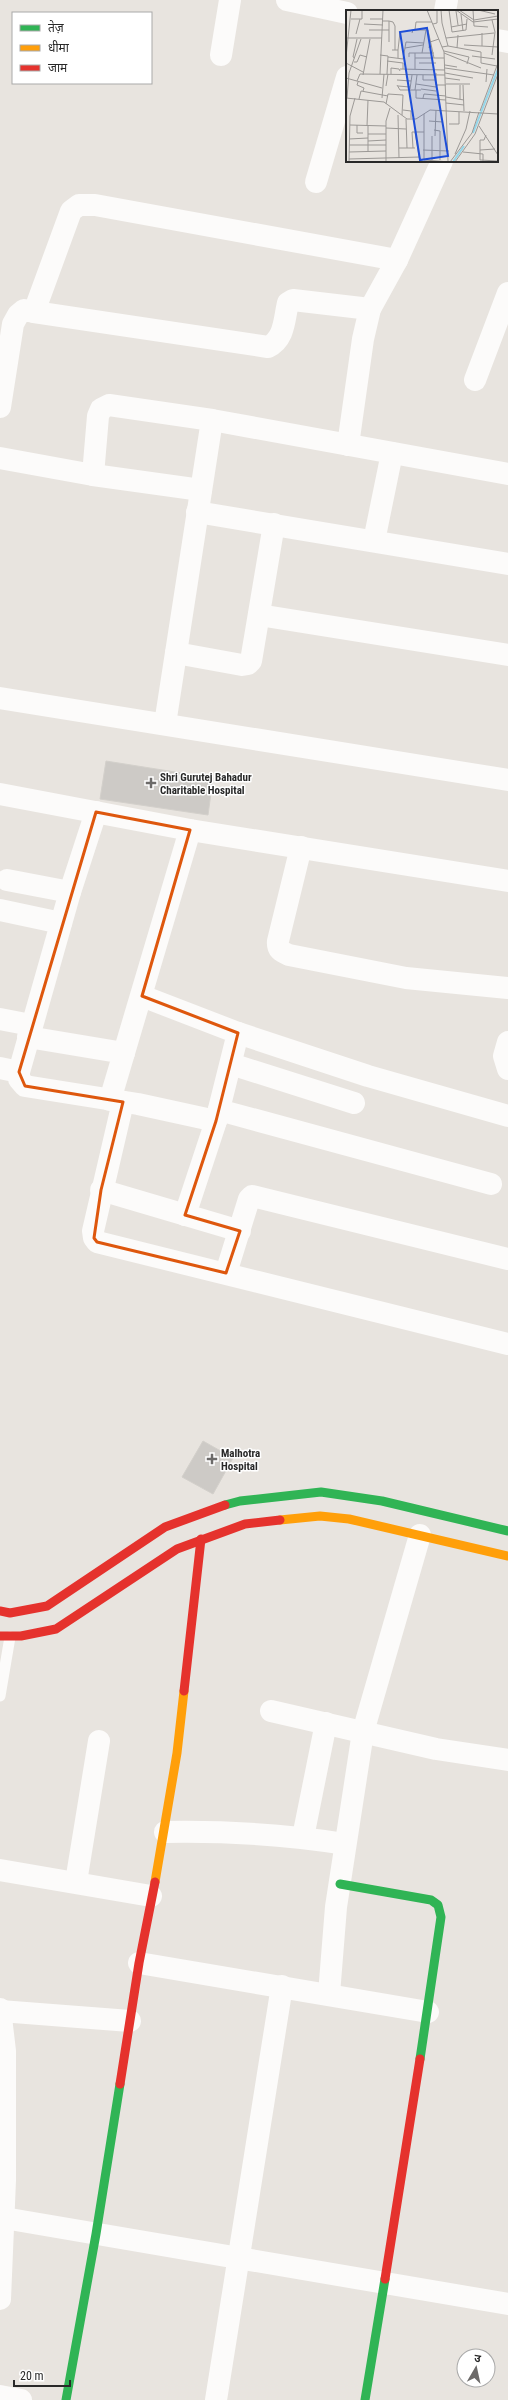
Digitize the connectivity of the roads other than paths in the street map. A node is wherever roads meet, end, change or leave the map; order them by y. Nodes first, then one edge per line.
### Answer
1 (230, 0) edge
2 (287, 0) edge
3 (447, 0) edge
4 (445, 10) edge
5 (346, 13) edge
6 (498, 40) edge
7 (508, 42) edge
8 (221, 56) dead end
9 (346, 80) edge
10 (442, 162) edge
11 (316, 182) dead end
12 (397, 260) junction
13 (508, 293) edge
14 (370, 309) junction
15 (34, 312) junction
16 (475, 380) dead end
17 (0, 408) edge
18 (212, 420) junction
19 (348, 445) junction
20 (392, 453) junction
21 (0, 458) edge
22 (508, 474) edge
23 (93, 475) junction
24 (201, 490) junction
25 (197, 512) junction
26 (274, 524) junction
27 (374, 541) junction
28 (508, 564) edge
29 (259, 616) junction
30 (176, 653) junction
31 (508, 655) edge
32 (0, 698) edge
33 (165, 724) junction
34 (508, 780) edge
35 (0, 794) edge
36 (96, 812) junction
37 (190, 830) junction
38 (301, 847) junction
39 (7, 880) dead end
40 (508, 881) edge
41 (70, 892) junction
42 (0, 910) edge
43 (61, 923) junction
44 (508, 988) edge
45 (142, 996) junction
46 (0, 1019) edge
47 (29, 1031) junction
48 (238, 1032) junction
49 (508, 1042) edge
50 (124, 1053) junction
51 (231, 1064) junction
52 (508, 1069) edge
53 (10, 1070) edge
54 (117, 1101) junction
55 (354, 1103) dead end
56 (217, 1116) junction
57 (508, 1116) edge
58 (492, 1184) dead end
59 (101, 1190) junction
60 (185, 1214) junction
61 (240, 1231) junction
62 (508, 1259) edge
63 (226, 1273) junction
64 (508, 1344) edge
65 (508, 1531) edge
66 (420, 1535) junction
67 (201, 1539) junction
68 (508, 1556) edge
69 (0, 1611) edge
70 (5, 1636) edge
71 (0, 1696) edge
72 (271, 1711) dead end
73 (326, 1723) junction
74 (363, 1732) junction
75 (99, 1741) dead end
76 (508, 1760) edge
77 (165, 1832) junction
78 (303, 1837) junction
79 (345, 1844) junction
80 (0, 1870) edge
81 (76, 1882) junction
82 (340, 1884) junction
83 (151, 1896) junction
84 (139, 1963) junction
85 (282, 1986) junction
86 (329, 1994) junction
87 (0, 2010) edge
88 (428, 2012) junction
89 (130, 2021) junction
90 (3, 2180) edge
91 (4, 2218) junction
92 (96, 2234) junction
93 (238, 2259) junction
94 (385, 2281) junction
95 (0, 2299) edge
96 (508, 2304) edge
97 (0, 2396) edge
98 (21, 2400) edge
99 (66, 2400) edge
100 (216, 2400) edge
101 (365, 2400) edge

1 - 8 street
2 - 5 street
3 - 4 street
6 - 7 street
9 - 11 street
10 - 12 street
12 - 14 street
12 - 15 street
13 - 16 street
14 - 15 street
14 - 19 street
15 - 17 street
18 - 19 street
18 - 23 street
18 - 24 street
19 - 20 street
20 - 22 street
20 - 27 street
21 - 23 street
23 - 24 street
24 - 25 street
25 - 26 street
25 - 30 street
26 - 27 street
26 - 29 street
27 - 28 street
29 - 30 street
29 - 31 street
30 - 33 street
32 - 33 street
33 - 34 street
35 - 36 street
36 - 37 street
36 - 41 street
37 - 38 street
37 - 45 street
38 - 40 street
38 - 44 street
39 - 41 street
41 - 43 street
42 - 43 street
43 - 47 street
45 - 48 street
45 - 50 street
46 - 47 street
47 - 50 street
47 - 53 street
48 - 51 street
48 - 57 street
49 - 52 street
50 - 54 street
51 - 55 street
51 - 56 street
53 - 54 street
54 - 56 street
54 - 59 street
56 - 58 street
56 - 60 street
59 - 60 street
59 - 63 street
60 - 61 street
61 - 62 street
61 - 63 street
63 - 64 street
65 - 69 main road
66 - 67 main road
66 - 68 main road
66 - 74 street
67 - 70 main road
67 - 77 main road
70 - 71 lane
72 - 73 street
73 - 74 street
73 - 78 street
74 - 76 street
74 - 79 street
75 - 81 street
77 - 78 street
77 - 83 main road
78 - 79 street
79 - 82 street
80 - 81 street
81 - 83 street
82 - 86 street
82 - 88 main road
83 - 84 main road
84 - 85 street
84 - 89 main road
85 - 86 street
85 - 93 street
86 - 88 street
87 - 89 street
87 - 90 street
88 - 94 main road
89 - 92 main road
90 - 91 street
91 - 92 street
91 - 95 street
92 - 93 street
92 - 99 main road
93 - 94 street
93 - 100 street
94 - 96 street
94 - 101 main road
97 - 98 street

